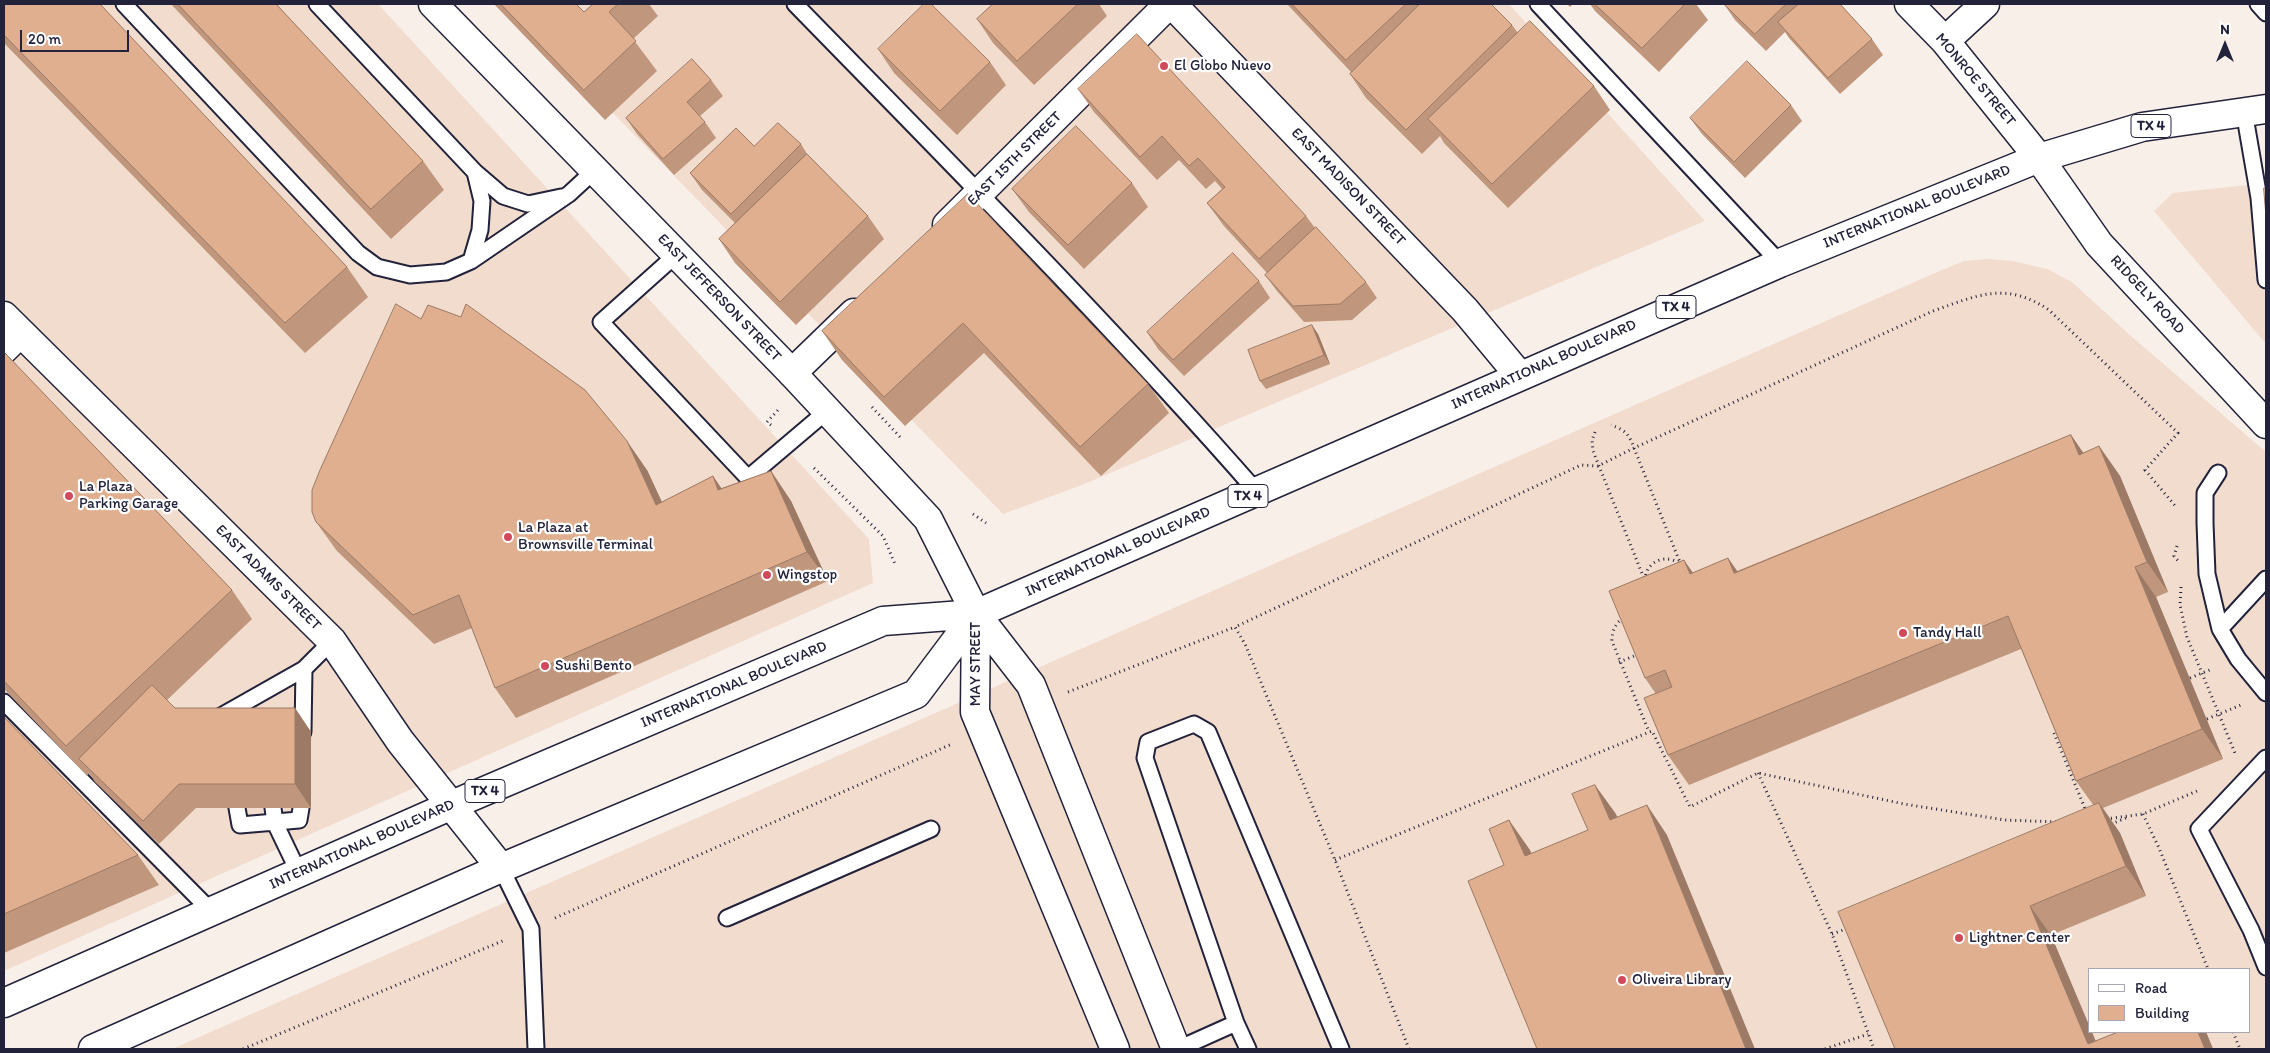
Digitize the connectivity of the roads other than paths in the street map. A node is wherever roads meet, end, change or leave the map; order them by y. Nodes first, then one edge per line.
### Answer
1 (124, 4) edge
2 (318, 4) edge
3 (433, 4) edge
4 (795, 4) edge
5 (1170, 4) edge
6 (1538, 4) edge
7 (1908, 4) edge
8 (1984, 4) edge
9 (2258, 4) edge
10 (2266, 13) edge
11 (1945, 42) junction
12 (2255, 110) edge
13 (2040, 158) junction
14 (594, 170) junction
15 (475, 172) junction
16 (570, 194) junction
17 (980, 194) junction
18 (2263, 198) edge
19 (930, 241) edge
20 (677, 254) junction
21 (471, 261) junction
22 (1780, 263) junction
23 (2266, 280) edge
24 (874, 295) edge
25 (9, 333) edge
26 (792, 373) junction
27 (1519, 375) junction
28 (827, 411) junction
29 (2266, 424) edge
30 (2218, 473) dead end
31 (1256, 492) junction
32 (2266, 579) edge
33 (976, 614) junction
34 (2220, 629) junction
35 (332, 642) junction
36 (304, 669) junction
37 (266, 692) junction
38 (2266, 693) edge
39 (4, 702) edge
40 (267, 708) edge
41 (224, 732) edge
42 (302, 732) dead end
43 (2266, 758) edge
44 (452, 805) junction
45 (237, 808) edge
46 (301, 808) dead end
47 (274, 815) junction
48 (931, 829) dead end
49 (501, 868) junction
50 (299, 873) junction
51 (211, 911) junction
52 (727, 918) dead end
53 (2266, 967) edge
54 (4, 1003) edge
55 (1236, 1023) junction
56 (93, 1049) edge
57 (536, 1049) edge
58 (1115, 1049) edge
59 (1177, 1049) edge
60 (1248, 1049) edge
61 (1341, 1049) edge

1 - 21 lane
2 - 15 lane
3 - 14 main road, EAST JEFFERSON STREET
4 - 17 lane
5 - 17 main road, EAST 15TH STREET
5 - 27 main road, EAST MADISON STREET
6 - 22 lane
7 - 11 main road, MONROE STREET
8 - 11 main road
9 - 10 lane
11 - 13 main road, MONROE STREET
12 - 13 main road, INTERNATIONAL BOULEVARD / TX 4
12 - 18 lane
13 - 22 main road, INTERNATIONAL BOULEVARD / TX 4
13 - 29 main road, RIDGELY ROAD
14 - 16 lane
14 - 20 main road, EAST JEFFERSON STREET
15 - 16 lane
15 - 21 lane
16 - 21 lane
17 - 19 main road, EAST 15TH STREET
17 - 31 lane
18 - 23 lane
20 - 26 main road, EAST JEFFERSON STREET
20 - 28 lane
22 - 27 main road, INTERNATIONAL BOULEVARD / TX 4
24 - 26 main road
25 - 35 main road, EAST ADAMS STREET
26 - 28 main road, EAST JEFFERSON STREET
27 - 31 main road, INTERNATIONAL BOULEVARD / TX 4
28 - 33 main road, EAST JEFFERSON STREET
30 - 34 lane
31 - 33 main road, INTERNATIONAL BOULEVARD / TX 4
32 - 34 lane
33 - 44 main road, INTERNATIONAL BOULEVARD / TX 4
33 - 49 main road, INTERNATIONAL BOULEVARD / TX 4
33 - 58 main road, MAY STREET
33 - 59 main road, MAY STREET
34 - 38 lane
35 - 36 lane
35 - 44 main road, EAST ADAMS STREET
36 - 37 lane
36 - 42 lane
37 - 40 lane
37 - 41 lane
39 - 51 lane
43 - 53 lane
44 - 49 main road, EAST ADAMS STREET
44 - 50 main road, INTERNATIONAL BOULEVARD / TX 4
45 - 47 lane
46 - 47 lane
47 - 50 lane
48 - 52 lane
49 - 56 main road, INTERNATIONAL BOULEVARD / TX 4
49 - 57 lane
50 - 51 main road, INTERNATIONAL BOULEVARD / TX 4
51 - 54 main road, INTERNATIONAL BOULEVARD / TX 4
55 - 59 lane
55 - 60 lane
55 - 61 lane

